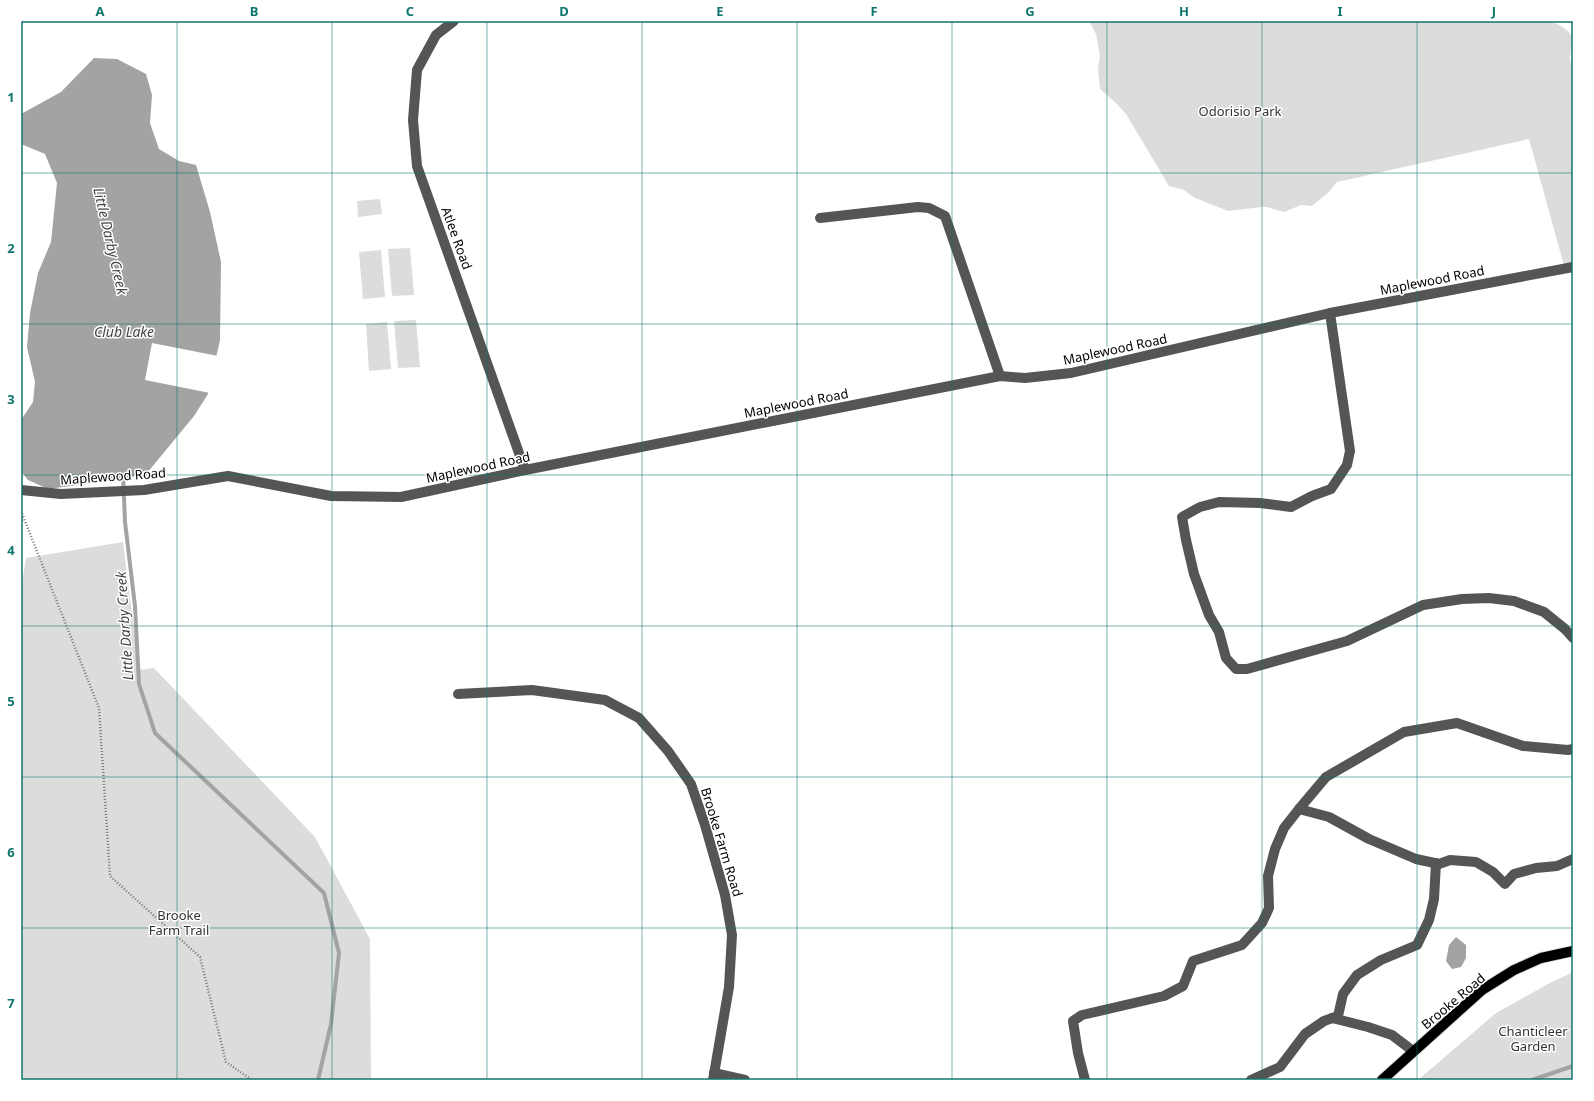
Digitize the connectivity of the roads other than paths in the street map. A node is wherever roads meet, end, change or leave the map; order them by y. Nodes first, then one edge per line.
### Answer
1 (454, 21) edge
2 (820, 218) dead end
3 (1573, 267) edge
4 (1330, 313) junction
5 (1000, 376) junction
6 (525, 470) junction
7 (21, 490) edge
8 (1573, 638) edge
9 (458, 694) dead end
10 (1573, 749) edge
11 (1299, 809) junction
12 (1573, 859) edge
13 (1436, 863) junction
14 (1573, 951) edge
15 (1332, 1018) junction
16 (1414, 1051) junction
17 (714, 1076) edge
18 (745, 1080) edge
19 (1085, 1080) edge
20 (1251, 1080) edge
21 (1382, 1080) edge

1 - 6 street, Atlee Road
2 - 5 street
3 - 4 street, Maplewood Road
4 - 5 street, Maplewood Road
4 - 8 street
5 - 6 street, Maplewood Road
6 - 7 street, Maplewood Road
9 - 17 street, Brooke Farm Road
10 - 11 street
11 - 13 street
11 - 19 street
12 - 13 street
13 - 15 street
14 - 16 main road, Brooke Road
15 - 16 street
15 - 20 street
16 - 21 main road, Brooke Road
17 - 18 street

